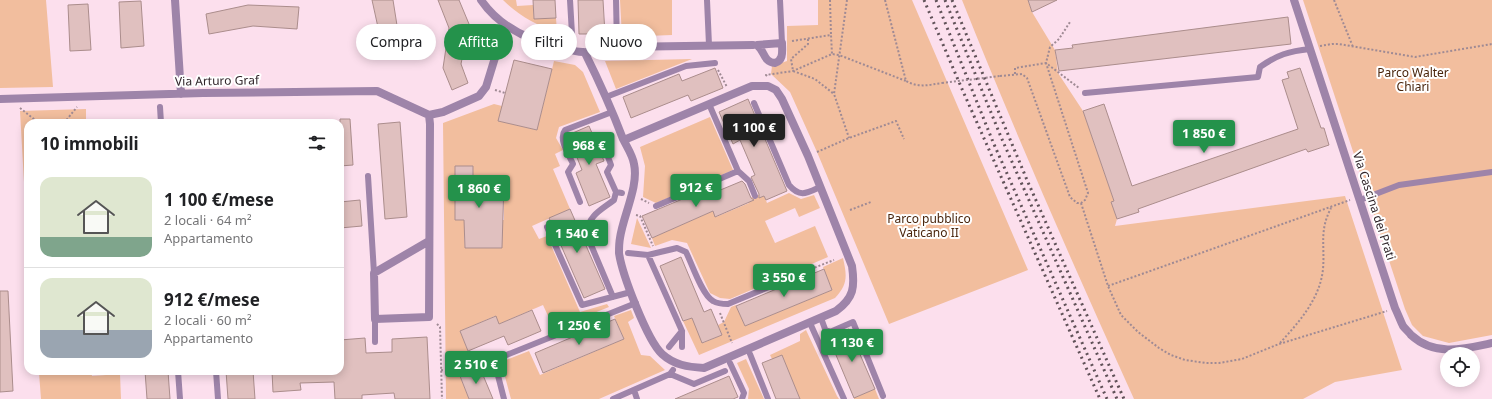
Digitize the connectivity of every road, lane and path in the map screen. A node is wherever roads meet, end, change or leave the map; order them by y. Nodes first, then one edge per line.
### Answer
1 (175, 0) edge
2 (481, 0) edge
3 (570, 0) edge
4 (616, 0) edge
5 (708, 0) edge
6 (780, 0) edge
7 (830, 0) edge
8 (847, 0) edge
9 (885, 0) edge
10 (1294, 0) edge
11 (1334, 0) edge
12 (1070, 22) dead end
13 (505, 24) edge
14 (571, 24) edge
15 (617, 24) edge
16 (831, 36) junction
17 (808, 39) junction
18 (782, 43) junction
19 (1492, 44) edge
20 (708, 45) junction
21 (755, 45) junction
22 (657, 46) edge
23 (1353, 46) junction
24 (1310, 49) junction
25 (577, 52) edge
26 (585, 53) edge
27 (832, 54) junction
28 (839, 56) junction
29 (494, 60) edge
30 (588, 60) edge
31 (715, 63) joint
32 (1046, 63) junction
33 (793, 71) junction
34 (1014, 74) junction
35 (767, 77) dead end
36 (906, 81) junction
37 (727, 87) dead end
38 (497, 91) dead end
39 (505, 93) dead end
40 (1085, 93) joint
41 (181, 94) junction
42 (834, 94) junction
43 (86, 96) junction
44 (606, 97) junction
45 (14, 98) junction
46 (0, 99) edge
47 (754, 103) dead end
48 (709, 104) junction
49 (160, 107) dead end
50 (612, 112) junction
51 (429, 115) junction
52 (35, 119) edge
53 (67, 119) edge
54 (161, 119) edge
55 (600, 138) dead end
56 (848, 138) junction
57 (904, 139) dead end
58 (624, 140) junction
59 (814, 153) dead end
60 (738, 171) junction
61 (1492, 172) edge
62 (368, 176) dead end
63 (820, 187) junction
64 (755, 196) dead end
65 (1360, 198) junction
66 (580, 202) dead end
67 (871, 202) dead end
68 (1082, 203) junction
69 (656, 206) dead end
70 (1332, 207) junction
71 (850, 210) dead end
72 (636, 215) dead end
73 (547, 227) dead end
74 (429, 241) junction
75 (628, 253) dead end
76 (656, 253) junction
77 (648, 255) junction
78 (834, 260) dead end
79 (805, 272) joint
80 (374, 273) junction
81 (1108, 286) junction
82 (632, 292) junction
83 (613, 297) junction
84 (636, 303) junction
85 (1395, 308) junction
86 (720, 313) dead end
87 (429, 317) junction
88 (821, 318) junction
89 (375, 319) junction
90 (810, 323) junction
91 (682, 331) junction
92 (375, 342) dead end
93 (1492, 343) edge
94 (732, 344) dead end
95 (1279, 344) junction
96 (669, 347) dead end
97 (682, 347) dead end
98 (750, 354) dead end
99 (494, 360) junction
100 (730, 363) dead end
101 (441, 370) junction
102 (725, 371) dead end
103 (178, 375) edge
104 (216, 375) edge
105 (634, 390) junction
106 (884, 396) dead end
107 (180, 399) edge
108 (218, 399) edge
109 (442, 399) edge
110 (504, 399) edge
111 (613, 399) edge
112 (637, 399) edge
113 (742, 399) edge
114 (768, 399) edge
115 (844, 399) edge

1 - 41 street
2 - 13 street
3 - 14 lane
4 - 15 lane
5 - 20 lane
6 - 18 lane
7 - 16 path
8 - 28 path
9 - 36 path
10 - 24 street, Via Cascina dei Prati
11 - 23 path
12 - 32 path
16 - 17 path
16 - 27 path
17 - 18 path
17 - 33 path
18 - 21 street
18 - 21 street
19 - 23 path
20 - 21 street
20 - 22 street
23 - 24 path
24 - 40 lane
24 - 65 street, Via Cascina dei Prati
25 - 26 street
27 - 28 path
27 - 33 path
28 - 36 path
28 - 42 path
29 - 51 street
30 - 44 street
31 - 37 path
31 - 44 lane
32 - 34 path
32 - 40 path
32 - 68 path
33 - 35 path
33 - 42 path
34 - 36 path, bridge
34 - 68 path
38 - 39 path
41 - 43 street, Via Arturo Graf
41 - 51 street, Via Arturo Graf
42 - 56 path
43 - 45 street, Via Arturo Graf
43 - 53 path
44 - 50 street
45 - 46 street, Via Arturo Graf
45 - 52 path
47 - 63 lane
48 - 58 street
48 - 60 lane
48 - 63 street
49 - 54 lane
50 - 58 street
50 - 66 lane
51 - 74 street
55 - 83 lane
56 - 57 path
56 - 59 path
58 - 82 street
60 - 64 lane
60 - 69 lane
61 - 65 lane
62 - 80 lane
63 - 88 street
65 - 70 path
65 - 85 street, Via Cascina dei Prati
67 - 71 path
68 - 81 path
70 - 81 path
70 - 95 path
72 - 76 path
73 - 83 lane
74 - 80 street
74 - 87 street
75 - 77 lane
76 - 77 lane
76 - 79 lane
77 - 91 lane
78 - 79 path
80 - 89 street
81 - 95 path
82 - 83 lane
82 - 84 street
84 - 90 street
84 - 99 lane
85 - 93 street, Via Cascina dei Prati
85 - 95 path
86 - 94 path
87 - 89 street
87 - 101 path
88 - 90 street
88 - 106 lane
89 - 92 lane
90 - 115 lane
91 - 96 lane
91 - 97 lane
98 - 114 lane
99 - 101 path
99 - 110 lane
100 - 113 lane
101 - 109 path
102 - 105 lane
103 - 107 lane
104 - 108 lane
105 - 111 lane
105 - 112 lane

